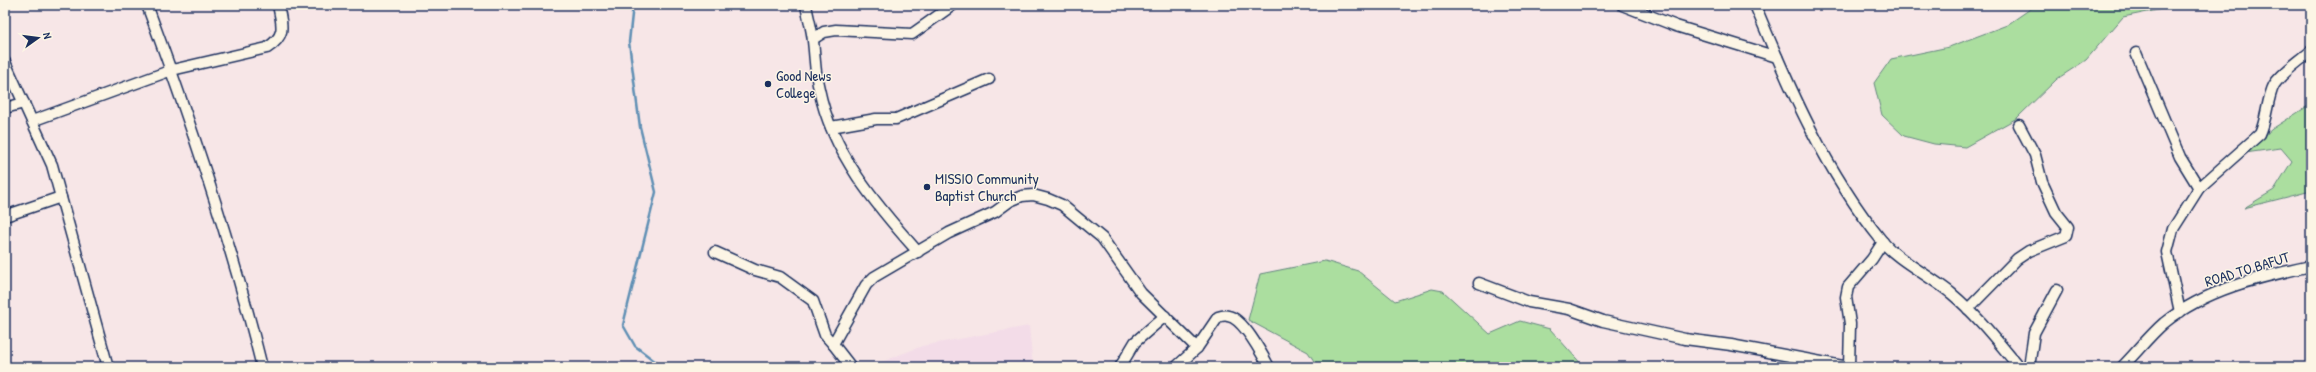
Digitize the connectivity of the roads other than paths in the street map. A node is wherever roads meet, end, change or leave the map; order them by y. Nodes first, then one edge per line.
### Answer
1 (147, 5) edge
2 (278, 5) edge
3 (806, 5) edge
4 (953, 5) edge
5 (1622, 5) edge
6 (1755, 5) edge
7 (813, 39) junction
8 (2311, 51) edge
9 (2136, 53) dead end
10 (1777, 57) junction
11 (5, 62) edge
12 (172, 70) junction
13 (990, 79) dead end
14 (24, 103) junction
15 (5, 108) edge
16 (32, 121) junction
17 (2019, 125) dead end
18 (831, 127) junction
19 (2199, 188) junction
20 (61, 197) junction
21 (5, 216) edge
22 (1883, 242) junction
23 (715, 252) dead end
24 (918, 252) junction
25 (2311, 266) edge
26 (1479, 283) dead end
27 (2057, 290) dead end
28 (1968, 309) junction
29 (2180, 312) junction
30 (1165, 316) junction
31 (833, 344) junction
32 (1197, 348) junction
33 (2126, 366) edge
34 (108, 367) edge
35 (262, 367) edge
36 (851, 367) edge
37 (1120, 367) edge
38 (1176, 367) edge
39 (1269, 367) edge
40 (1848, 367) edge
41 (2019, 367) edge
42 (2029, 367) edge

1 - 12 street
2 - 12 street
3 - 7 street
4 - 7 street
5 - 10 street
6 - 10 street
7 - 18 street
8 - 19 street
9 - 19 street
10 - 22 street
11 - 14 street
12 - 16 street
12 - 35 street
13 - 18 street
14 - 15 street
14 - 16 street
16 - 20 street
17 - 28 street
18 - 24 street
19 - 29 street
20 - 21 street
20 - 34 street
22 - 28 street
22 - 40 street
23 - 31 street
24 - 30 street
24 - 31 street
25 - 29 street, ROAD TO BAFUT
26 - 40 street
27 - 42 street
28 - 41 street
29 - 33 street, ROAD TO BAFUT
30 - 32 street
30 - 37 street
31 - 36 street
32 - 38 street
32 - 39 street

